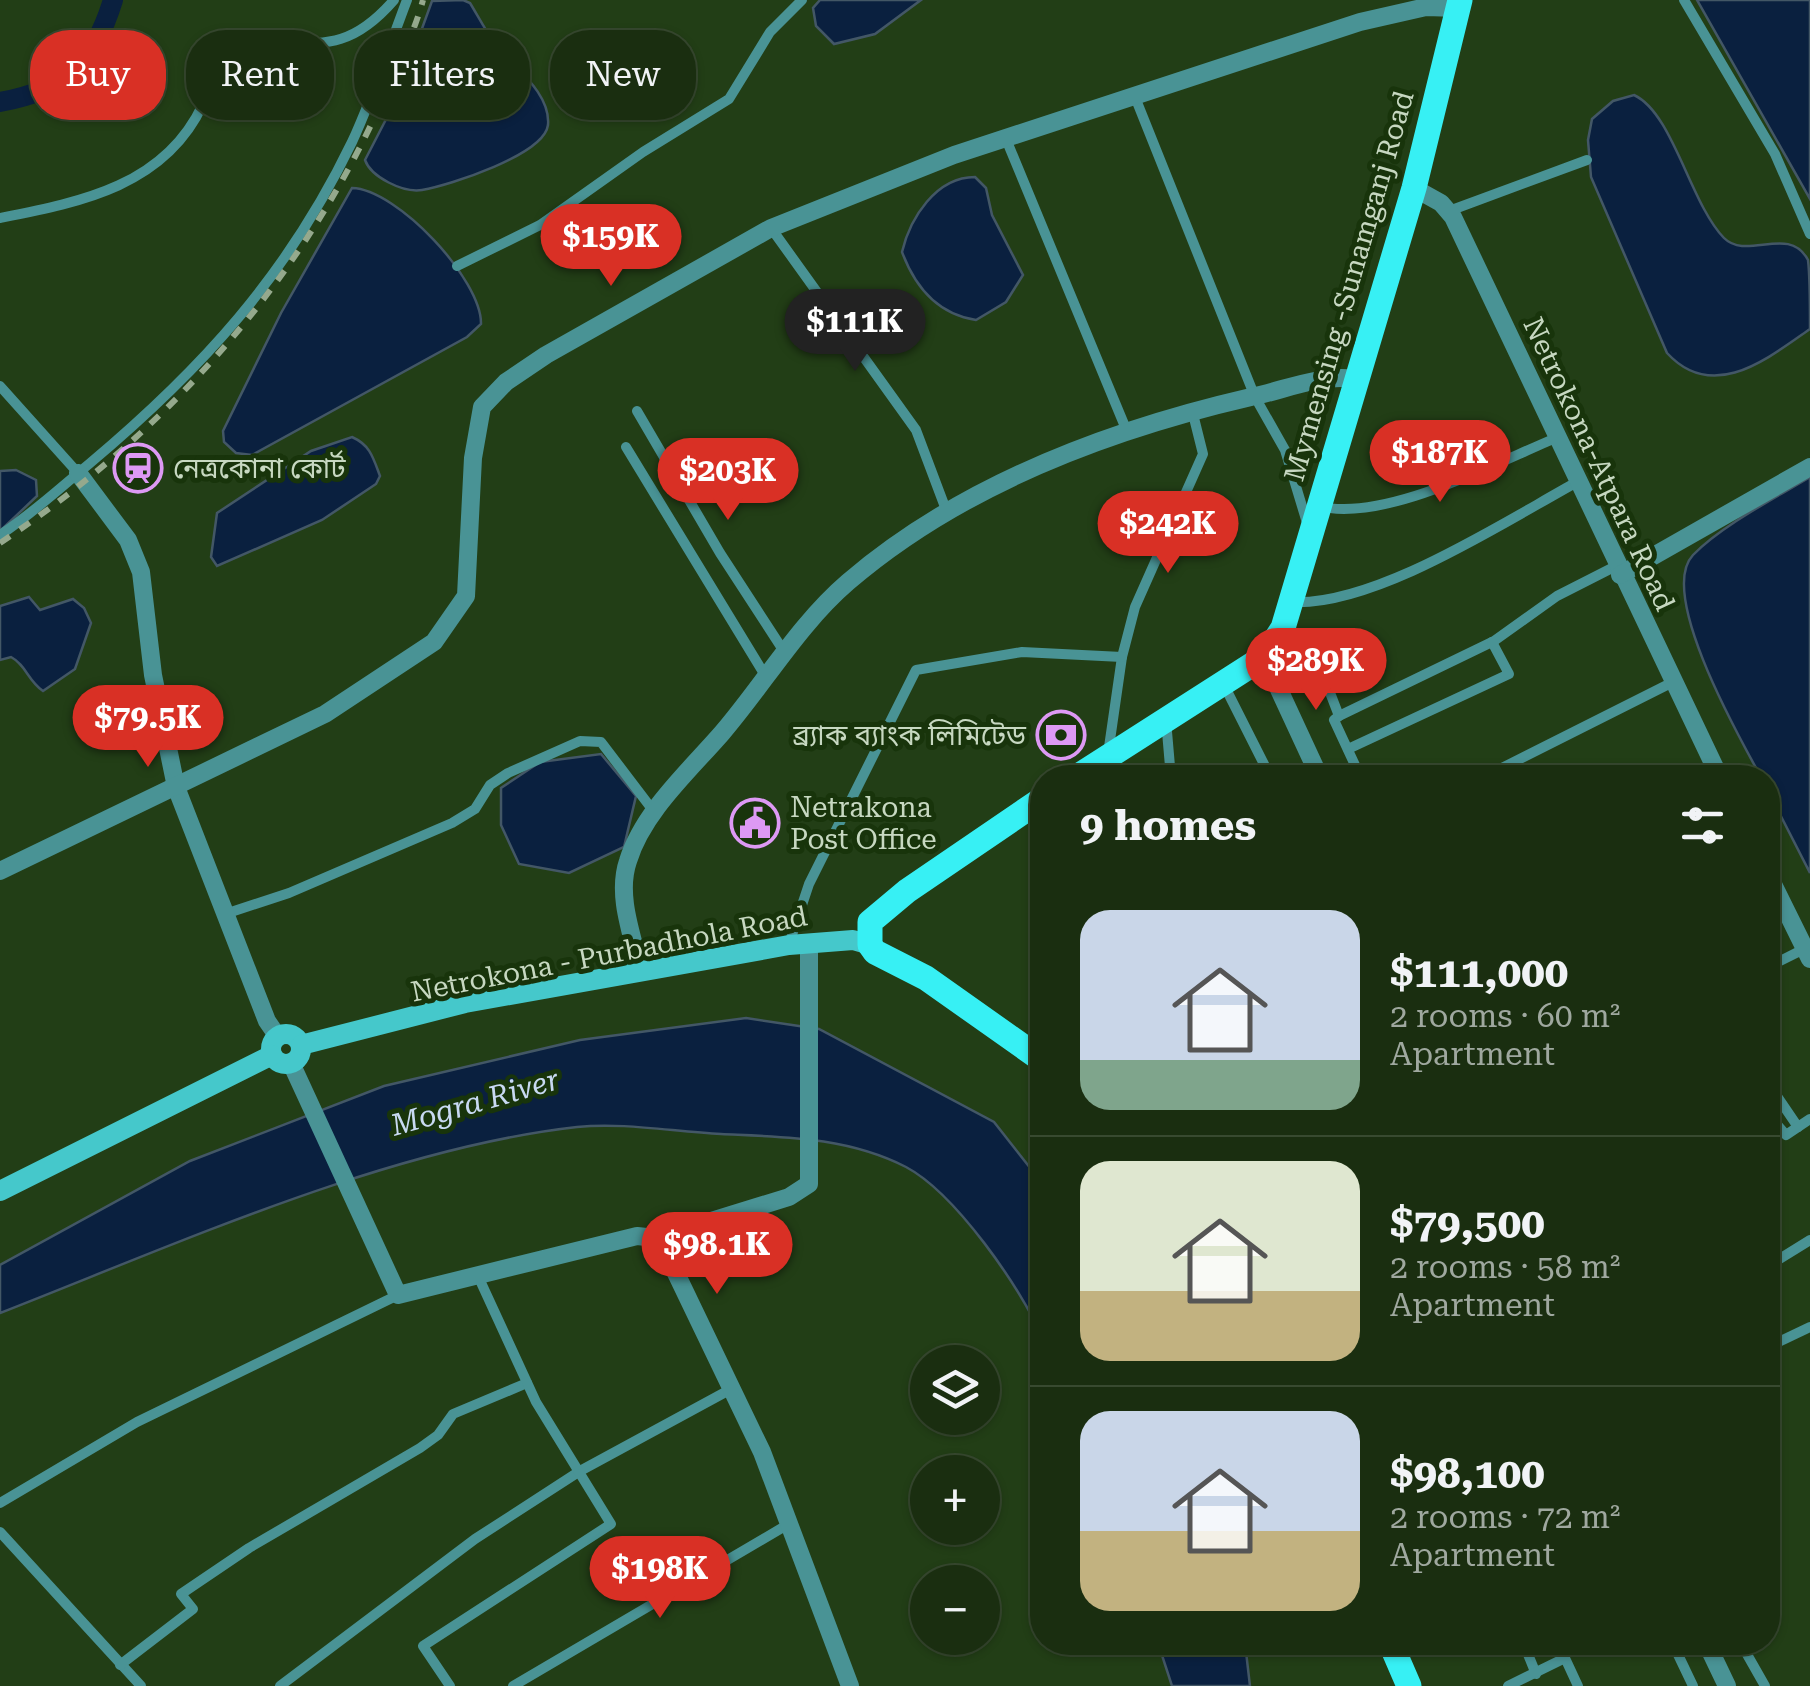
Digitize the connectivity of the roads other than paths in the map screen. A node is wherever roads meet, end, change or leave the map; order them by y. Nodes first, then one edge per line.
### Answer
1 (394, 0) edge
2 (408, 0) edge
3 (802, 0) edge
4 (1684, 0) edge
5 (1459, 4) edge
6 (1135, 97) junction
7 (1006, 138) junction
8 (1586, 160) dead end
9 (1414, 188) junction
10 (1449, 211) junction
11 (0, 218) edge
12 (772, 228) junction
13 (1810, 234) edge
14 (457, 266) dead end
15 (1355, 379) junction
16 (0, 386) edge
17 (1256, 396) junction
18 (1192, 410) junction
19 (637, 411) dead end
20 (1126, 429) junction
21 (1556, 438) junction
22 (626, 448) dead end
23 (1810, 467) edge
24 (78, 474) junction
25 (1576, 482) junction
26 (1317, 506) junction
27 (948, 515) junction
28 (0, 535) edge
29 (1307, 542) junction
30 (1618, 570) junction
31 (1290, 602) junction
32 (1492, 642) junction
33 (1269, 651) junction
34 (786, 654) junction
35 (1122, 657) junction
36 (766, 678) junction
37 (1673, 682) junction
38 (1223, 683) junction
39 (1339, 716) junction
40 (1166, 719) junction
41 (1348, 750) junction
42 (1108, 755) junction
43 (1094, 765) edge
44 (1171, 765) edge
45 (1264, 765) edge
46 (1315, 765) edge
47 (1355, 765) edge
48 (1508, 765) edge
49 (1714, 765) edge
50 (176, 787) junction
51 (1030, 807) edge
52 (655, 813) junction
53 (0, 871) edge
54 (1780, 899) edge
55 (228, 912) junction
56 (799, 944) junction
57 (870, 944) junction
58 (1807, 954) edge
59 (1780, 963) edge
60 (641, 972) junction
61 (1030, 1052) edge
62 (288, 1055) junction
63 (1780, 1101) edge
64 (1810, 1120) edge
65 (1780, 1128) edge
66 (1798, 1128) junction
67 (0, 1191) edge
68 (656, 1238) junction
69 (1810, 1240) edge
70 (1780, 1259) edge
71 (478, 1276) junction
72 (398, 1295) junction
73 (1810, 1327) edge
74 (1780, 1341) edge
75 (527, 1383) junction
76 (732, 1388) junction
77 (580, 1471) junction
78 (0, 1502) edge
79 (788, 1525) junction
80 (0, 1532) edge
81 (1396, 1655) edge
82 (1528, 1655) edge
83 (1678, 1655) edge
84 (1712, 1655) edge
85 (1747, 1655) edge
86 (120, 1666) junction
87 (1536, 1674) junction
88 (140, 1686) edge
89 (280, 1686) edge
90 (450, 1686) edge
91 (514, 1686) edge
92 (850, 1686) edge
93 (1409, 1686) edge
94 (1508, 1686) edge
95 (1578, 1686) edge
96 (1694, 1686) edge
97 (1727, 1686) edge
98 (1765, 1686) edge

1 - 11 street
2 - 24 street
3 - 14 street
4 - 13 street
5 - 6 street
5 - 9 main road, Mymensing -Sunamganj Road
6 - 7 street
6 - 17 street
7 - 12 street
7 - 20 street
8 - 10 street
9 - 10 street
9 - 15 main road, Mymensing -Sunamganj Road
10 - 21 street, Netrokona-Atpara Road
12 - 27 street
12 - 50 street
15 - 17 street
15 - 26 main road, Mymensing -Sunamganj Road
16 - 24 street
17 - 18 street
17 - 29 street
18 - 20 street
18 - 35 street
19 - 34 street
20 - 27 street
21 - 25 street, Netrokona-Atpara Road
21 - 26 street
22 - 36 street
23 - 30 street
24 - 28 street
24 - 50 street
25 - 30 street, Netrokona-Atpara Road
25 - 31 street
26 - 29 main road, Mymensing -Sunamganj Road
27 - 34 street
29 - 31 main road, Mymensing -Sunamganj Road
30 - 32 street
30 - 37 street, Netrokona-Atpara Road
31 - 33 main road, Mymensing -Sunamganj Road
32 - 39 street
32 - 41 street
33 - 38 main road
33 - 39 street
33 - 46 street
34 - 36 street
35 - 42 street
35 - 56 street
36 - 52 street
37 - 48 street
37 - 49 street, Netrokona-Atpara Road
38 - 40 main road
38 - 45 street
39 - 41 street
40 - 42 main road
40 - 44 street
41 - 47 street
42 - 43 main road
50 - 53 street
50 - 55 street
51 - 57 main road
52 - 55 street
52 - 60 street
54 - 58 street
55 - 62 street
56 - 57 main road, Netrokona - Purbadhola Road
56 - 60 main road, Netrokona - Purbadhola Road
56 - 68 street
57 - 61 main road
58 - 59 street
60 - 62 main road, Netrokona - Purbadhola Road
62 - 67 main road, Netrokona - Purbadhola Road
62 - 72 street
63 - 66 street
64 - 66 street
65 - 66 street
68 - 71 street
68 - 76 street
69 - 70 street
71 - 72 street
71 - 75 street
72 - 78 street
73 - 74 street
75 - 77 street
75 - 86 street
76 - 77 street
76 - 79 street
77 - 89 street
77 - 90 street
79 - 91 street
79 - 92 street
80 - 86 street
81 - 93 main road
82 - 87 street
83 - 96 street
84 - 97 street
85 - 98 street
86 - 88 street
87 - 94 street
87 - 95 street

